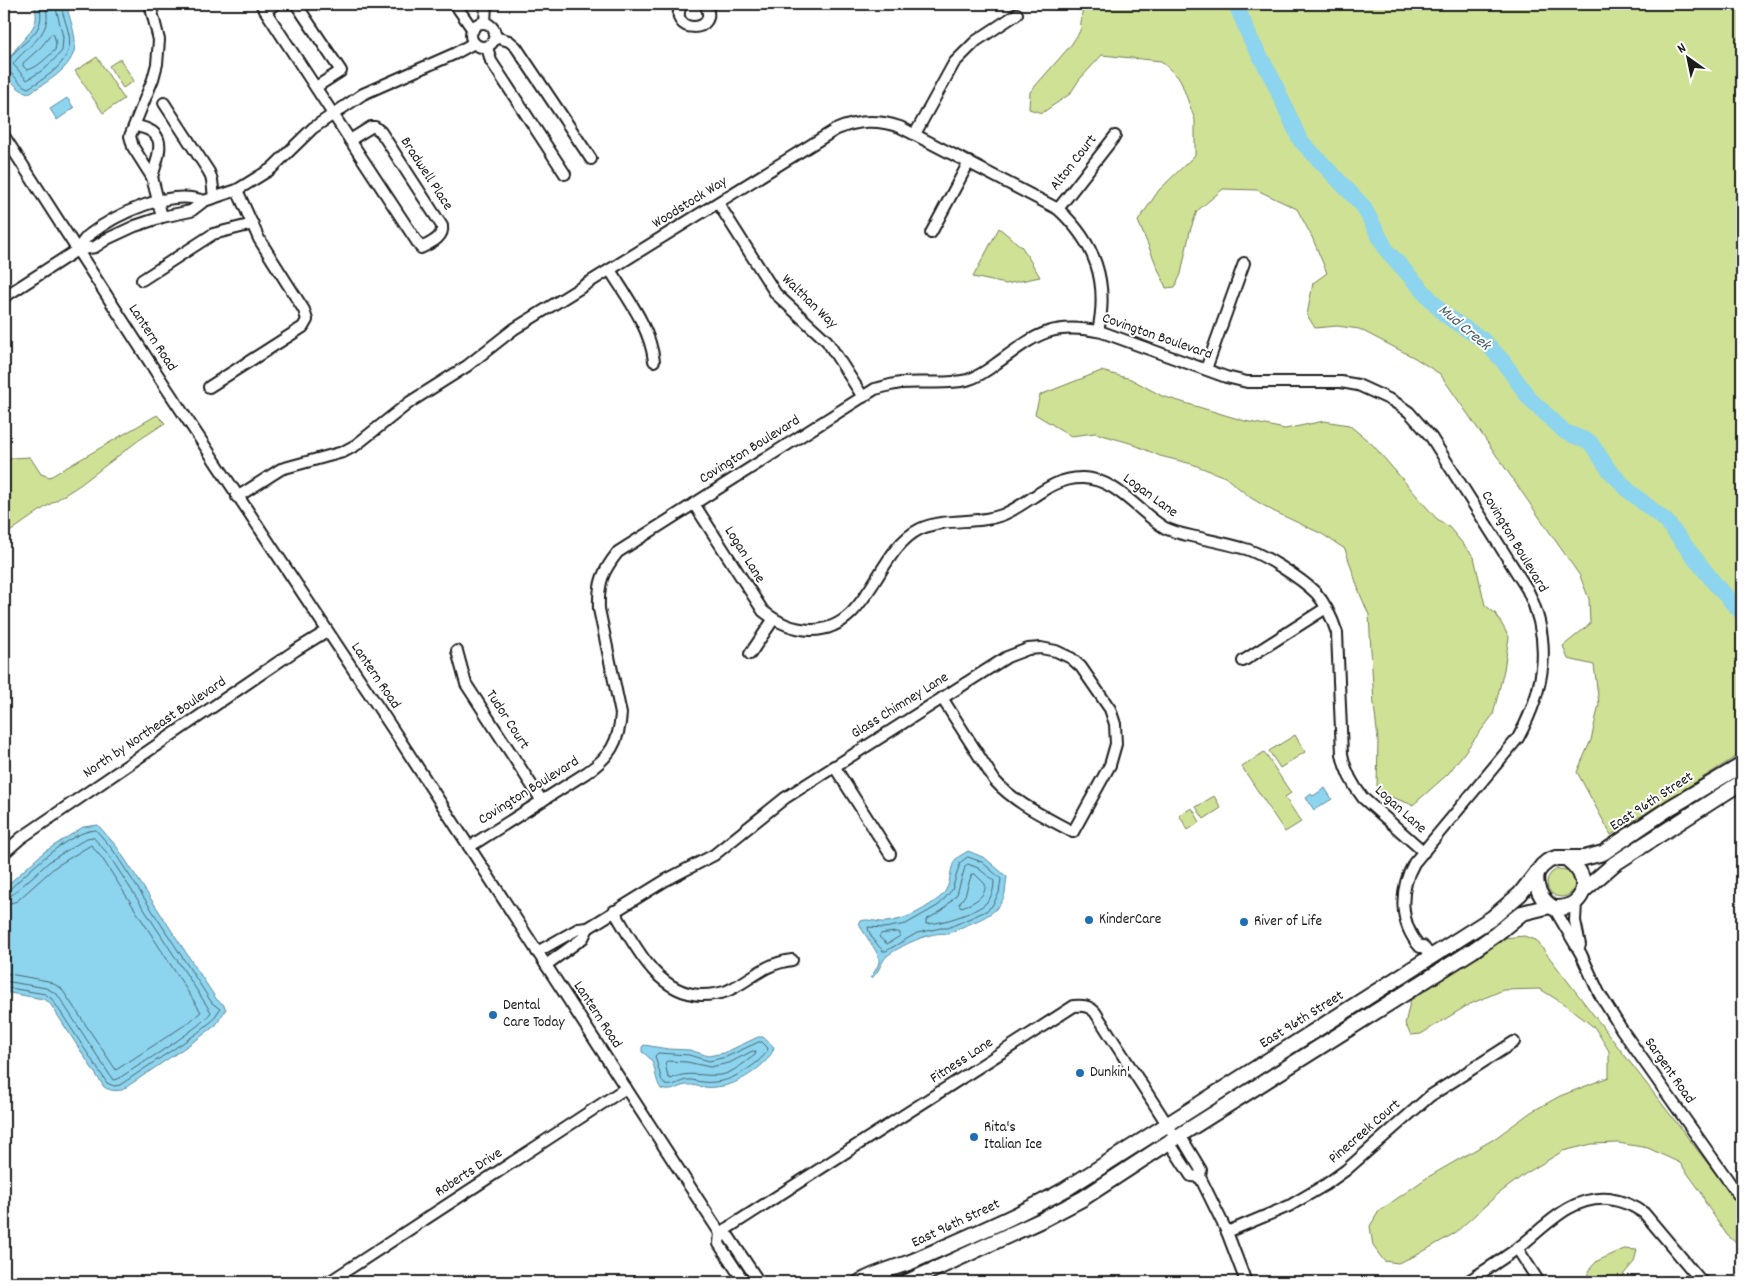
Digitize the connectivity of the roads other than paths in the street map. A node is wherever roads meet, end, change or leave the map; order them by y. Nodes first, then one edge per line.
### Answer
1 (150, 4) edge
2 (276, 4) edge
3 (296, 4) edge
4 (455, 4) edge
5 (486, 4) edge
6 (681, 4) edge
7 (705, 4) edge
8 (263, 7) edge
9 (1018, 14) dead end
10 (485, 23) junction
11 (472, 30) junction
12 (495, 37) junction
13 (474, 43) junction
14 (487, 47) junction
15 (316, 87) junction
16 (164, 103) dead end
17 (333, 113) junction
18 (135, 126) junction
19 (915, 134) junction
20 (4, 136) edge
21 (1114, 136) dead end
22 (350, 140) junction
23 (591, 158) dead end
24 (969, 162) junction
25 (565, 174) dead end
26 (152, 177) junction
27 (237, 190) junction
28 (209, 199) junction
29 (158, 201) junction
30 (718, 203) junction
31 (1058, 209) junction
32 (162, 217) junction
33 (253, 224) junction
34 (931, 233) dead end
35 (77, 250) junction
36 (1244, 262) dead end
37 (610, 270) junction
38 (142, 280) dead end
39 (4, 297) edge
40 (1098, 331) junction
41 (654, 361) dead end
42 (1206, 369) junction
43 (209, 387) dead end
44 (862, 397) junction
45 (237, 496) junction
46 (694, 504) junction
47 (1326, 608) junction
48 (773, 620) junction
49 (327, 631) junction
50 (457, 651) dead end
51 (750, 654) dead end
52 (1243, 661) dead end
53 (942, 698) junction
54 (1742, 765) edge
55 (834, 766) junction
56 (1742, 782) edge
57 (542, 801) junction
58 (469, 847) junction
59 (1424, 852) junction
60 (4, 853) edge
61 (890, 854) dead end
62 (1566, 858) junction
63 (1537, 872) junction
64 (1579, 897) junction
65 (1552, 907) junction
66 (614, 911) junction
67 (588, 928) junction
68 (1420, 947) junction
69 (537, 952) junction
70 (1581, 954) junction
71 (1431, 957) junction
72 (792, 960) dead end
73 (546, 964) junction
74 (1418, 966) junction
75 (1374, 1014) junction
76 (1514, 1042) dead end
77 (626, 1088) junction
78 (1167, 1125) junction
79 (1175, 1139) junction
80 (1742, 1200) edge
81 (1227, 1232) junction
82 (720, 1234) junction
83 (1517, 1248) junction
84 (911, 1281) edge
85 (329, 1282) edge
86 (744, 1282) edge
87 (759, 1282) edge
88 (860, 1282) edge
89 (1246, 1282) edge
90 (1467, 1282) edge
91 (1539, 1282) edge
92 (1702, 1282) edge

1 - 18 street
2 - 8 street, Bradwell Place
3 - 15 street
4 - 11 street
5 - 10 street
6 - 7 street
8 - 15 street, Bradwell Place
9 - 19 street
10 - 11 street
10 - 12 street
11 - 13 street
12 - 14 street
12 - 23 street
13 - 14 street
13 - 17 street
14 - 25 street
15 - 17 street, Bradwell Place
16 - 28 street
17 - 22 street, Bradwell Place
17 - 27 street
18 - 26 street
18 - 26 street
19 - 24 street, Woodstock Way
19 - 30 street, Woodstock Way
20 - 35 street, Lantern Road
21 - 31 street, Alton Court
22 - 22 street, Bradwell Place
24 - 31 street, Woodstock Way
24 - 34 street
26 - 29 street
27 - 28 street
27 - 33 street
28 - 29 street
28 - 32 street
29 - 32 street
29 - 35 street
30 - 37 street, Woodstock Way
30 - 44 street, Walthan Way
31 - 40 street, Woodstock Way
32 - 35 street
33 - 38 street
33 - 43 street
35 - 39 street
35 - 45 street, Lantern Road
36 - 42 street
37 - 41 street
37 - 45 street, Woodstock Way
40 - 42 street, Covington Boulevard
40 - 44 street, Covington Boulevard
42 - 59 street, Covington Boulevard
44 - 46 street, Covington Boulevard
45 - 49 street, Lantern Road
46 - 48 street, Logan Lane
46 - 57 street, Covington Boulevard
47 - 48 street, Logan Lane
47 - 52 street
47 - 59 street, Logan Lane
48 - 51 street
49 - 58 street, Lantern Road
49 - 60 street, North by Northeast Boulevard
50 - 57 street, Tudor Court
53 - 53 street, Glass Chimney Lane
53 - 55 street, Glass Chimney Lane
54 - 62 main road, East 96th Street
55 - 61 street
55 - 66 street, Glass Chimney Lane
56 - 64 main road, East 96th Street
57 - 58 street, Covington Boulevard
58 - 69 street, Lantern Road
59 - 68 street, Covington Boulevard
62 - 63 main road, East 96th Street
62 - 64 main road
63 - 65 main road
63 - 71 main road, East 96th Street
64 - 65 main road, East 96th Street
64 - 70 street, Sargent Road
65 - 70 street, Sargent Road
65 - 75 main road, East 96th Street
66 - 67 street, Glass Chimney Lane
66 - 72 street
67 - 69 street, Glass Chimney Lane
67 - 73 street, Glass Chimney Lane
68 - 71 street, Covington Boulevard
68 - 74 street
69 - 73 street, Lantern Road
70 - 80 street, Sargent Road
71 - 74 main road, East 96th Street
71 - 75 main road
73 - 77 street, Lantern Road
74 - 78 main road, East 96th Street
75 - 79 main road, East 96th Street
76 - 81 street, Pinecreek Court
77 - 82 street, Lantern Road
77 - 85 street, Roberts Drive
78 - 79 street, Fitness Lane
78 - 82 street, Fitness Lane
78 - 88 main road, East 96th Street
79 - 81 street, Fitness Lane
79 - 84 main road, East 96th Street
81 - 89 street, Fitness Lane
82 - 86 street, Lantern Road
82 - 87 street, Lantern Road
83 - 90 street
83 - 91 street
83 - 92 street

